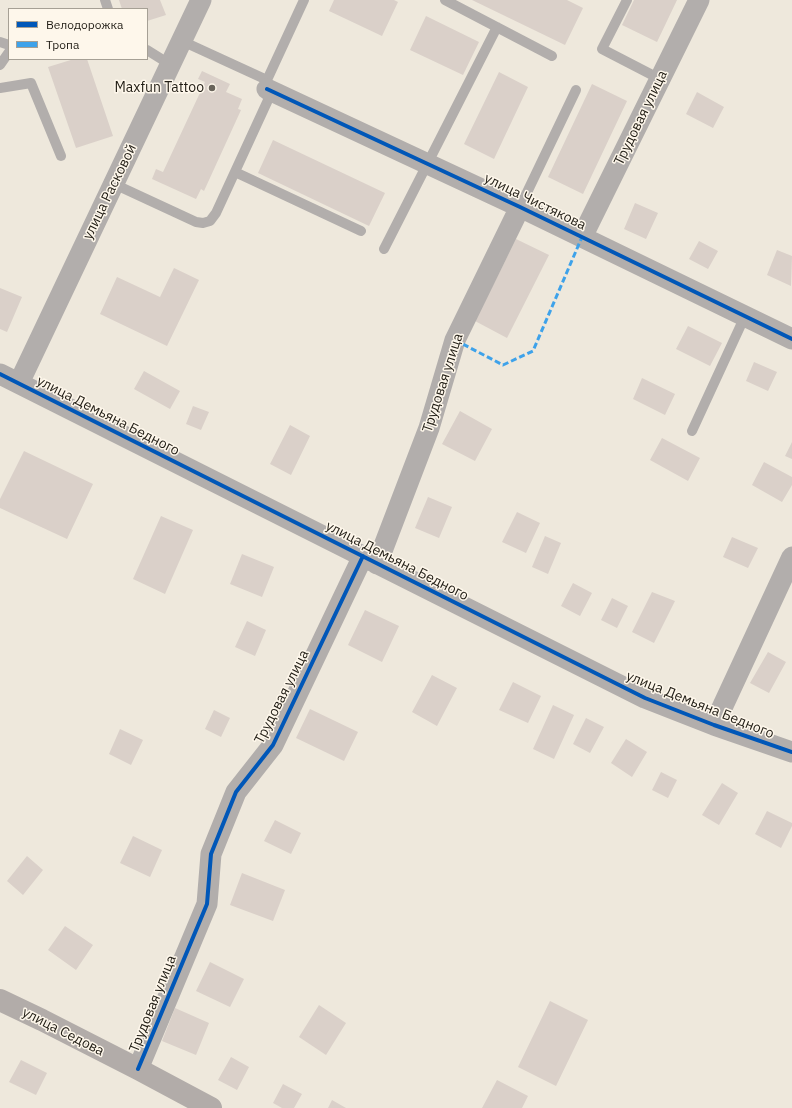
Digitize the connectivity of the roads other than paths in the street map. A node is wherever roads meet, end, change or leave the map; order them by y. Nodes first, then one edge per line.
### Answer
1 (201, 0) edge
2 (304, 0) edge
3 (445, 0) edge
4 (627, 0) edge
5 (699, 0) edge
6 (497, 27) junction
7 (182, 41) junction
8 (148, 51) edge
9 (8, 53) edge
10 (552, 56) dead end
11 (0, 65) edge
12 (171, 65) junction
13 (660, 79) junction
14 (267, 85) junction
15 (0, 88) edge
16 (576, 90) dead end
17 (61, 156) dead end
18 (428, 163) junction
19 (235, 172) junction
20 (114, 184) junction
21 (520, 207) junction
22 (361, 231) dead end
23 (582, 237) junction
24 (384, 250) dead end
25 (745, 316) junction
26 (792, 339) edge
27 (6, 380) edge
28 (692, 431) dead end
29 (792, 557) edge
30 (370, 560) junction
31 (714, 725) junction
32 (792, 752) edge
33 (0, 1000) edge
34 (138, 1069) junction
35 (211, 1108) edge

1 - 7 street, улица Расковой
2 - 14 lane
3 - 6 lane
4 - 13 lane
5 - 13 street, Трудовая улица
6 - 10 lane
6 - 18 lane
7 - 12 street, улица Расковой
7 - 14 lane
8 - 12 lane
9 - 11 lane
12 - 20 street, улица Расковой
13 - 23 street, Трудовая улица
14 - 18 street, улица Чистякова
14 - 19 lane
15 - 17 lane
16 - 21 lane
18 - 21 street, улица Чистякова
18 - 24 lane
19 - 20 lane
19 - 22 lane
20 - 27 street, улица Расковой
21 - 23 street, улица Чистякова
21 - 30 street, Трудовая улица
23 - 25 street, улица Чистякова
25 - 26 street, улица Чистякова
25 - 28 lane
27 - 30 street, улица Демьяна Бедного
29 - 31 street
30 - 31 street, улица Демьяна Бедного
30 - 34 street, Трудовая улица
31 - 32 street, улица Демьяна Бедного
33 - 34 main road, улица Седова
34 - 35 main road, улица Седова

